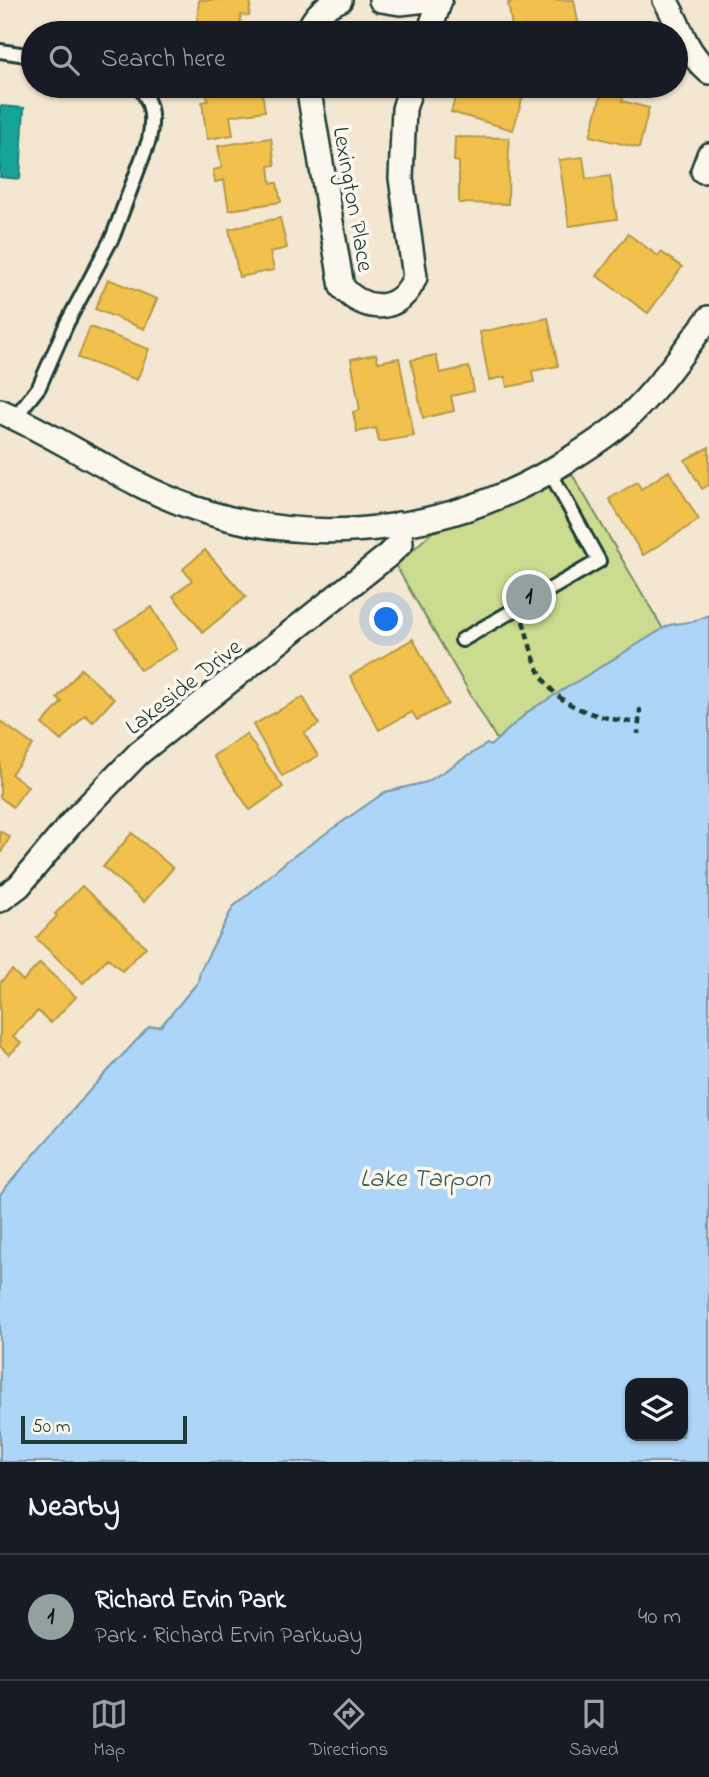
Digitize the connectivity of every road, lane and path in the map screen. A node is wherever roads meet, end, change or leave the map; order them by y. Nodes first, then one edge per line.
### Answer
1 (340, 0) edge
2 (381, 0) edge
3 (427, 0) edge
4 (440, 0) edge
5 (666, 0) edge
6 (313, 21) edge
7 (433, 21) edge
8 (677, 21) edge
9 (688, 47) edge
10 (0, 51) edge
11 (21, 54) edge
12 (709, 72) edge
13 (147, 98) edge
14 (310, 98) edge
15 (407, 98) edge
16 (709, 318) edge
17 (7, 414) edge
18 (550, 472) junction
19 (399, 524) junction
20 (519, 607) junction
21 (462, 640) dead end
22 (638, 734) dead end
23 (0, 900) edge

1 - 6 street
2 - 3 street
4 - 7 street
5 - 8 street
9 - 12 street
10 - 11 lane
13 - 17 lane
14 - 15 street, Lexington Place
16 - 18 street
17 - 19 street
18 - 19 street
18 - 20 lane
19 - 23 street, Lakeside Drive
20 - 21 lane
20 - 22 path

